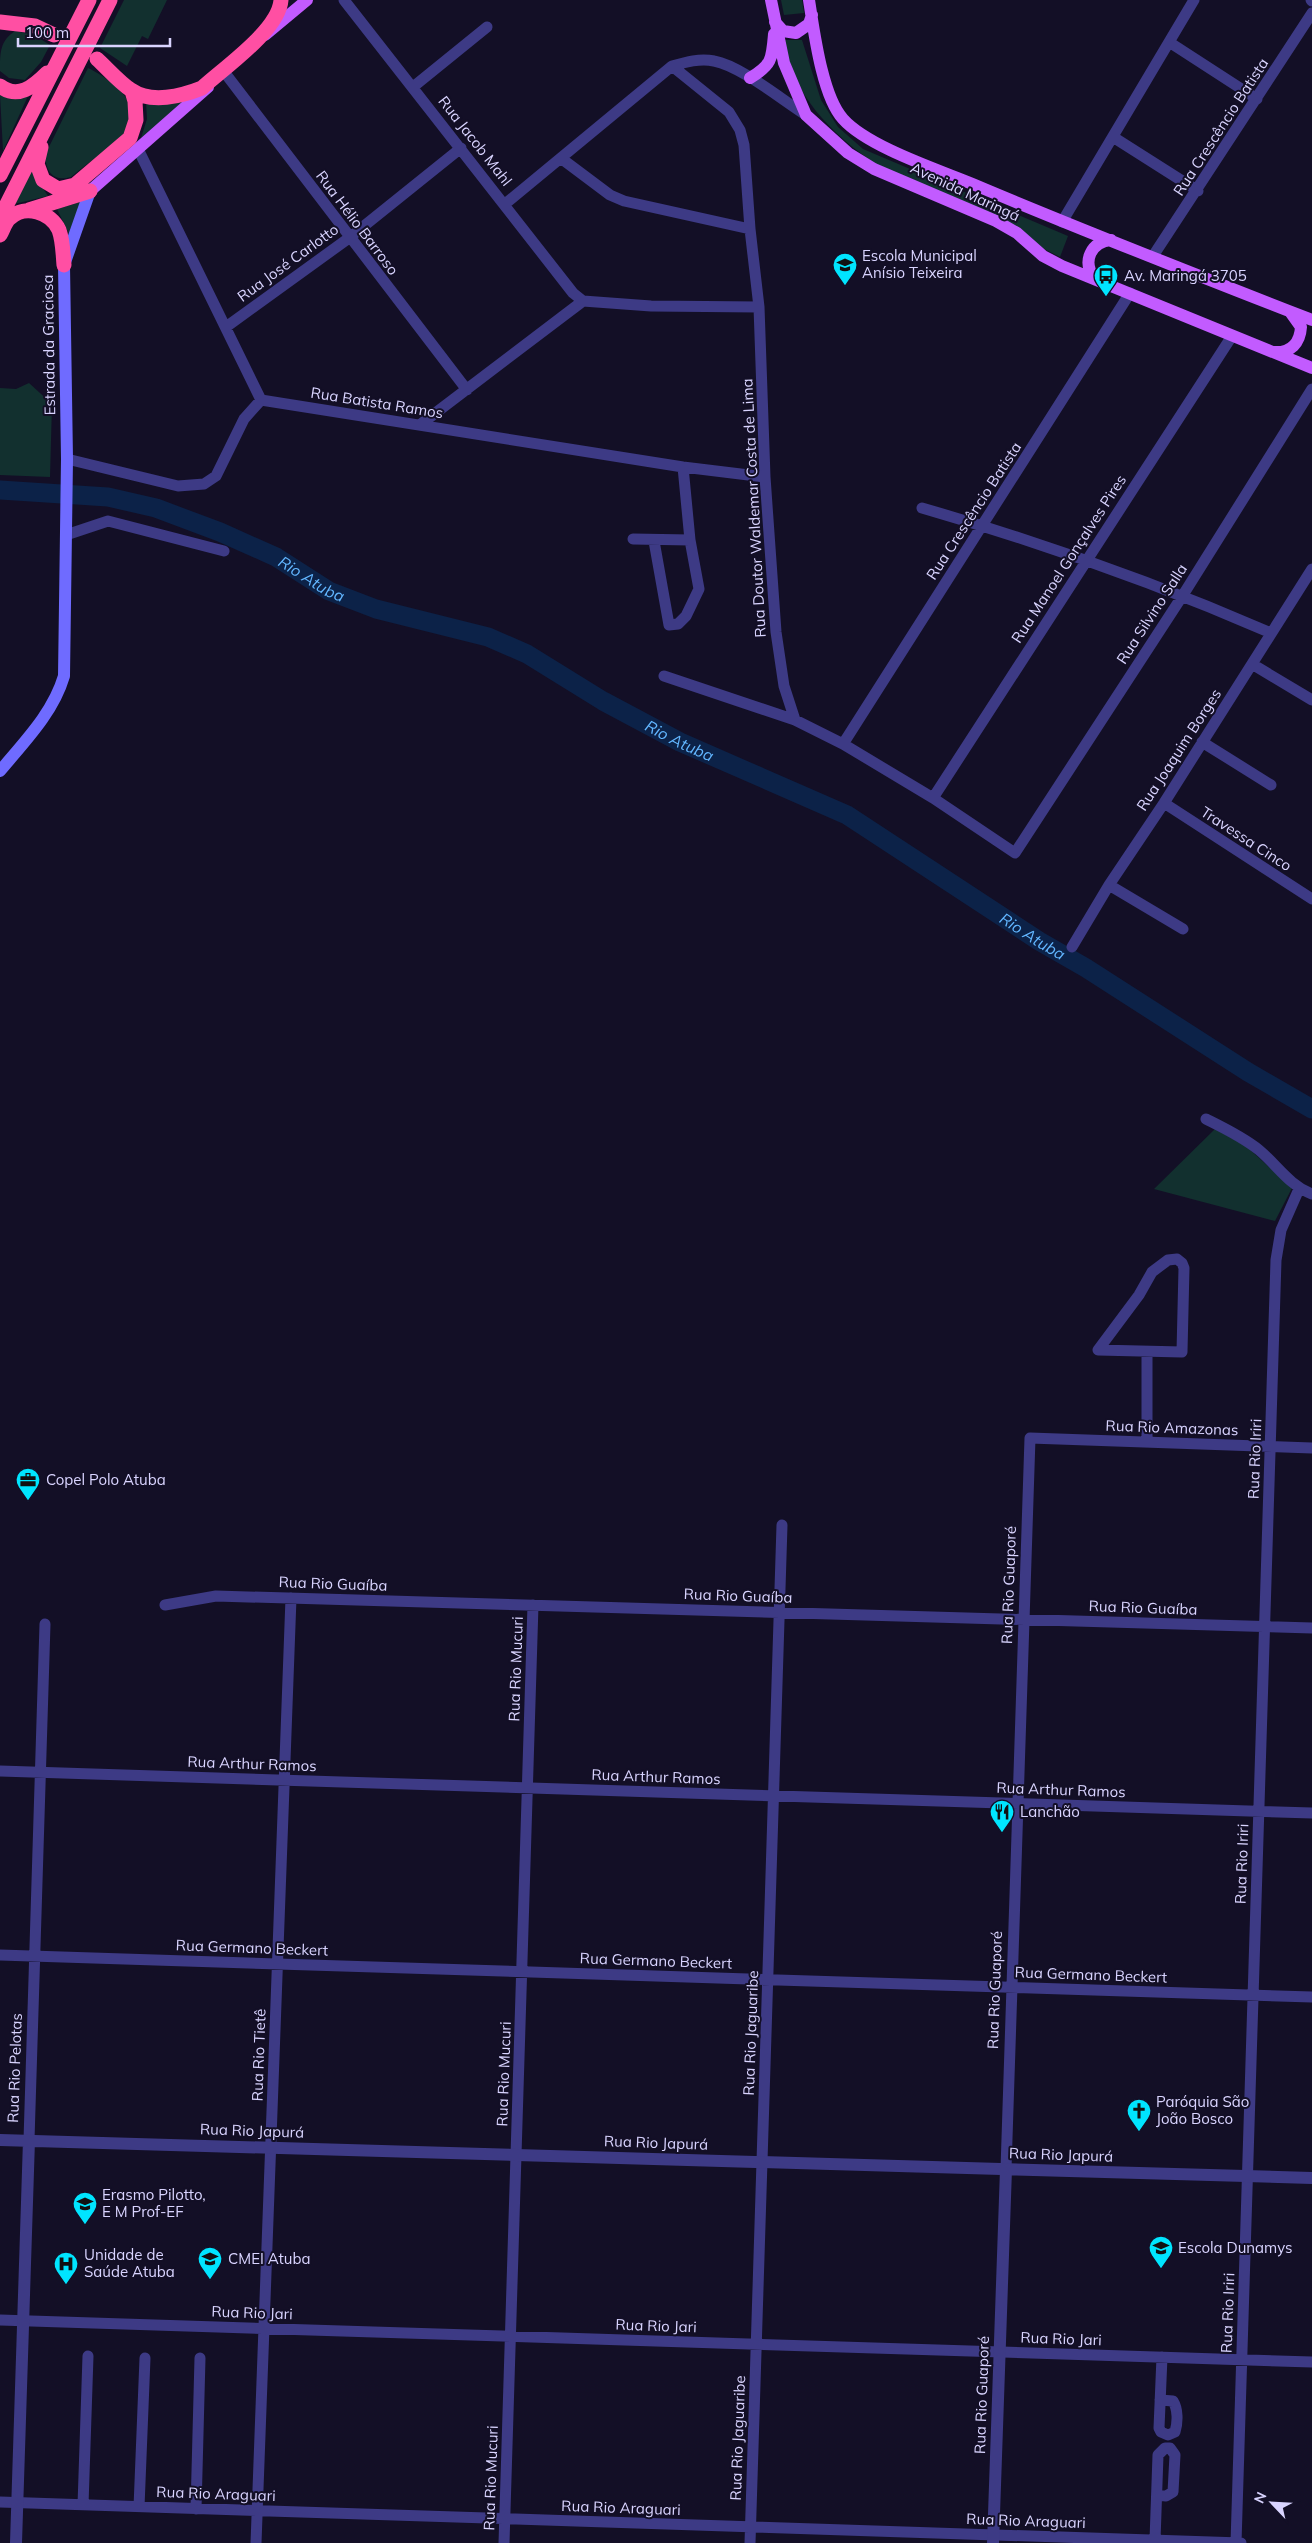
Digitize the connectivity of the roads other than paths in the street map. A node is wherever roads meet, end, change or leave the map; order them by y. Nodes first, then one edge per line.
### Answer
1 (89, 0) edge
2 (110, 0) edge
3 (281, 0) edge
4 (307, 0) edge
5 (344, 0) edge
6 (770, 0) edge
7 (809, 0) edge
8 (1194, 0) edge
9 (1312, 12) edge
10 (812, 15) junction
11 (0, 22) edge
12 (21, 22) junction
13 (775, 22) junction
14 (488, 27) dead end
15 (0, 30) edge
16 (54, 35) dead end
17 (1169, 42) junction
18 (248, 47) junction
19 (60, 56) junction
20 (97, 59) dead end
21 (672, 66) junction
22 (225, 73) junction
23 (750, 78) junction
24 (0, 86) edge
25 (413, 87) junction
26 (132, 91) junction
27 (1257, 99) junction
28 (806, 115) junction
29 (49, 122) junction
30 (1112, 137) junction
31 (461, 148) junction
32 (138, 149) junction
33 (562, 159) junction
34 (0, 175) edge
35 (90, 191) junction
36 (1198, 191) junction
37 (505, 204) junction
38 (26, 211) junction
39 (0, 218) edge
40 (1062, 222) junction
41 (750, 229) junction
42 (0, 235) edge
43 (349, 238) junction
44 (1111, 240) junction
45 (1153, 256) junction
46 (64, 265) junction
47 (1094, 278) junction
48 (1130, 293) junction
49 (583, 301) junction
50 (758, 306) junction
51 (1288, 311) junction
52 (1312, 320) edge
53 (226, 327) junction
54 (1232, 336) junction
55 (1274, 352) junction
56 (1312, 368) edge
57 (467, 390) junction
58 (1312, 390) edge
59 (261, 400) junction
60 (421, 424) junction
61 (66, 459) junction
62 (683, 467) junction
63 (765, 477) junction
64 (922, 508) dead end
65 (983, 525) junction
66 (66, 535) junction
67 (633, 539) dead end
68 (690, 540) junction
69 (654, 541) junction
70 (224, 551) dead end
71 (1087, 559) junction
72 (1312, 570) edge
73 (1308, 587) edge
74 (1183, 595) junction
75 (1271, 633) junction
76 (1252, 664) junction
77 (664, 676) dead end
78 (1312, 700) edge
79 (795, 720) junction
80 (1202, 742) junction
81 (843, 744) junction
82 (0, 771) edge
83 (1272, 785) dead end
84 (933, 798) junction
85 (1164, 803) junction
86 (1108, 885) junction
87 (1312, 899) edge
88 (1183, 929) dead end
89 (1072, 947) dead end
90 (1206, 1119) dead end
91 (1299, 1189) junction
92 (1312, 1194) edge
93 (1147, 1352) junction
94 (1030, 1438) joint
95 (1147, 1442) junction
96 (1270, 1447) junction
97 (1312, 1448) edge
98 (782, 1524) dead end
99 (290, 1598) junction
100 (533, 1605) junction
101 (165, 1606) dead end
102 (780, 1612) junction
103 (1024, 1620) junction
104 (45, 1624) dead end
105 (1265, 1626) junction
106 (1312, 1628) edge
107 (0, 1771) edge
108 (41, 1772) junction
109 (284, 1780) junction
110 (527, 1788) junction
111 (774, 1796) junction
112 (1018, 1804) junction
113 (1259, 1811) junction
114 (1312, 1813) edge
115 (0, 1955) edge
116 (35, 1956) junction
117 (277, 1964) junction
118 (522, 1972) junction
119 (768, 1980) junction
120 (1012, 1988) junction
121 (1253, 1995) junction
122 (1312, 1997) edge
123 (0, 2140) edge
124 (29, 2140) junction
125 (270, 2148) junction
126 (516, 2155) junction
127 (762, 2162) junction
128 (1006, 2169) junction
129 (1247, 2176) junction
130 (1312, 2178) edge
131 (0, 2320) edge
132 (23, 2321) junction
133 (264, 2329) junction
134 (511, 2336) junction
135 (756, 2344) junction
136 (1000, 2352) junction
137 (88, 2356) dead end
138 (1162, 2357) junction
139 (144, 2358) dead end
140 (200, 2358) dead end
141 (1242, 2359) junction
142 (1312, 2362) edge
143 (1160, 2400) dead end
144 (1157, 2495) dead end
145 (0, 2502) edge
146 (18, 2503) junction
147 (83, 2505) junction
148 (140, 2507) junction
149 (196, 2509) junction
150 (257, 2511) junction
151 (505, 2519) junction
152 (750, 2527) junction
153 (994, 2539) edge
154 (1155, 2540) junction
155 (16, 2543) edge
156 (256, 2543) edge
157 (504, 2543) edge
158 (750, 2543) edge
159 (1236, 2543) edge
160 (1241, 2543) edge

1 - 19 highway
2 - 29 highway
3 - 18 highway
4 - 18 main road, Estrada da Graciosa
5 - 25 street, Rua Jacob Mahl
6 - 13 main road, Avenida Maringá
7 - 10 main road, Avenida Maringá
8 - 17 street
9 - 27 street, Rua Crescêncio Batista
10 - 13 main road
10 - 40 main road, Avenida Maringá
11 - 12 highway
12 - 15 highway
12 - 16 highway
13 - 23 main road
13 - 28 main road, Avenida Maringá
14 - 25 street
17 - 27 street
17 - 30 street
18 - 22 main road, Estrada da Graciosa
18 - 26 highway
19 - 24 highway
19 - 34 highway
20 - 26 highway
21 - 23 street
21 - 33 street
21 - 41 street, Rua Doutor Waldemar Costa de Lima
22 - 32 main road, Estrada da Graciosa
22 - 43 street, Rua Hélio Barroso
23 - 28 street
25 - 31 street, Rua Jacob Mahl
26 - 29 highway
27 - 36 street, Rua Crescêncio Batista
28 - 47 main road, Avenida Maringá
29 - 39 highway
30 - 36 street
30 - 40 street
31 - 37 street, Rua Jacob Mahl
31 - 43 street, Rua José Carlotto
32 - 35 main road, Estrada da Graciosa
32 - 53 street
33 - 37 street
33 - 41 street
35 - 38 highway
35 - 46 main road, Estrada da Graciosa
36 - 45 street, Rua Crescêncio Batista
37 - 49 street, Rua Jacob Mahl
38 - 42 highway
38 - 46 highway
40 - 44 main road, Avenida Maringá
41 - 50 street, Rua Doutor Waldemar Costa de Lima
43 - 53 street, Rua José Carlotto
43 - 57 street, Rua Hélio Barroso
44 - 45 main road, Avenida Maringá
44 - 47 main road
45 - 51 main road, Avenida Maringá
46 - 61 main road, Estrada da Graciosa
47 - 48 main road, Avenida Maringá
48 - 54 main road, Avenida Maringá
48 - 65 street, Rua Crescêncio Batista
49 - 50 street
49 - 57 street
50 - 63 street, Rua Doutor Waldemar Costa de Lima
51 - 52 main road, Avenida Maringá
51 - 55 main road
53 - 59 street
54 - 55 main road, Avenida Maringá
54 - 71 street, Rua Manoel Gonçalves Pires
55 - 56 main road, Avenida Maringá
57 - 60 street
58 - 74 street, Rua Silvino Salla
59 - 60 street, Rua Batista Ramos
59 - 61 street
60 - 62 street, Rua Batista Ramos
61 - 66 main road, Estrada da Graciosa
62 - 63 street, Rua Batista Ramos
62 - 68 street
63 - 79 street, Rua Doutor Waldemar Costa de Lima
64 - 65 street
65 - 71 street
65 - 81 street, Rua Crescêncio Batista
66 - 70 street
66 - 82 main road, Estrada da Graciosa
67 - 69 street
68 - 69 street
68 - 69 street
71 - 74 street
71 - 84 street, Rua Manoel Gonçalves Pires
72 - 73 street, Rua Joaquim Borges
73 - 75 street, Rua Joaquim Borges
74 - 75 street
74 - 84 street, Rua Silvino Salla
75 - 76 street, Rua Joaquim Borges
76 - 78 street
76 - 80 street, Rua Joaquim Borges
77 - 79 street
79 - 81 street
80 - 83 street
80 - 85 street, Rua Joaquim Borges
81 - 84 street
85 - 86 street, Rua Joaquim Borges
85 - 87 street, Travessa Cinco
86 - 88 street
86 - 89 street, Rua Joaquim Borges
90 - 91 street
91 - 92 street
91 - 96 street, Rua Rio Iriri
93 - 93 street
93 - 95 street
94 - 95 street, Rua Rio Amazonas
94 - 103 street, Rua Rio Guaporé
95 - 96 street, Rua Rio Amazonas
96 - 97 street, Rua Rio Amazonas
96 - 105 street, Rua Rio Iriri
98 - 102 street, Rua Rio Jaguaribe
99 - 100 street, Rua Rio Guaíba
99 - 101 street, Rua Rio Guaíba
99 - 109 street, Rua Rio Tietê
100 - 102 street, Rua Rio Guaíba
100 - 110 street, Rua Rio Mucuri
102 - 103 street, Rua Rio Guaíba
102 - 111 street, Rua Rio Jaguaribe
103 - 105 street, Rua Rio Guaíba
103 - 112 street, Rua Rio Guaporé
104 - 108 street, Rua Rio Pelotas
105 - 106 street, Rua Rio Guaíba
105 - 113 street, Rua Rio Iriri
107 - 108 street, Rua Arthur Ramos
108 - 109 street, Rua Arthur Ramos
108 - 116 street, Rua Rio Pelotas
109 - 110 street, Rua Arthur Ramos
109 - 117 street, Rua Rio Tietê
110 - 111 street, Rua Arthur Ramos
110 - 118 street, Rua Rio Mucuri
111 - 112 street, Rua Arthur Ramos
111 - 119 street, Rua Rio Jaguaribe
112 - 113 street, Rua Arthur Ramos
112 - 120 street, Rua Rio Guaporé
113 - 114 street, Rua Arthur Ramos
113 - 121 street, Rua Rio Iriri
115 - 116 street, Rua Germano Beckert
116 - 117 street, Rua Germano Beckert
116 - 124 street, Rua Rio Pelotas
117 - 118 street, Rua Germano Beckert
117 - 125 street, Rua Rio Tietê
118 - 119 street, Rua Germano Beckert
118 - 126 street, Rua Rio Mucuri
119 - 120 street, Rua Germano Beckert
119 - 127 street, Rua Rio Jaguaribe
120 - 121 street, Rua Germano Beckert
120 - 128 street, Rua Rio Guaporé
121 - 122 street, Rua Germano Beckert
121 - 129 street, Rua Rio Iriri
123 - 124 street, Rua Rio Japurá
124 - 125 street, Rua Rio Japurá
124 - 132 street, Rua Rio Pelotas
125 - 126 street, Rua Rio Japurá
125 - 133 street, Rua Rio Tietê
126 - 127 street, Rua Rio Japurá
126 - 134 street, Rua Rio Mucuri
127 - 128 street, Rua Rio Japurá
127 - 135 street, Rua Rio Jaguaribe
128 - 129 street, Rua Rio Japurá
128 - 136 street, Rua Rio Guaporé
129 - 130 street, Rua Rio Japurá
129 - 141 street, Rua Rio Iriri
131 - 132 street, Rua Rio Jari
132 - 133 street, Rua Rio Jari
132 - 146 street, Rua Rio Pelotas
133 - 134 street, Rua Rio Jari
133 - 150 street, Rua Rio Tietê
134 - 135 street, Rua Rio Jari
134 - 151 street, Rua Rio Mucuri
135 - 136 street, Rua Rio Jari
135 - 152 street, Rua Rio Jaguaribe
136 - 138 street, Rua Rio Jari
136 - 153 street, Rua Rio Guaporé
137 - 147 street
138 - 141 street, Rua Rio Jari
138 - 143 street
139 - 148 street
140 - 149 street
141 - 142 street, Rua Rio Jari
141 - 159 street, Rua Rio Iriri
144 - 154 street
145 - 146 street, Rua Rio Araguari
146 - 147 street, Rua Rio Araguari
146 - 155 street, Rua Rio Pelotas
147 - 148 street, Rua Rio Araguari
148 - 149 street, Rua Rio Araguari
149 - 150 street, Rua Rio Araguari
150 - 151 street, Rua Rio Araguari
150 - 156 street, Rua Rio Tietê
151 - 152 street, Rua Rio Araguari
151 - 157 street, Rua Rio Mucuri
152 - 153 street, Rua Rio Araguari
152 - 158 street, Rua Rio Jaguaribe
153 - 154 street, Rua Rio Araguari
154 - 159 street, Rua Rio Araguari
159 - 160 street, Rua Rio Araguari

